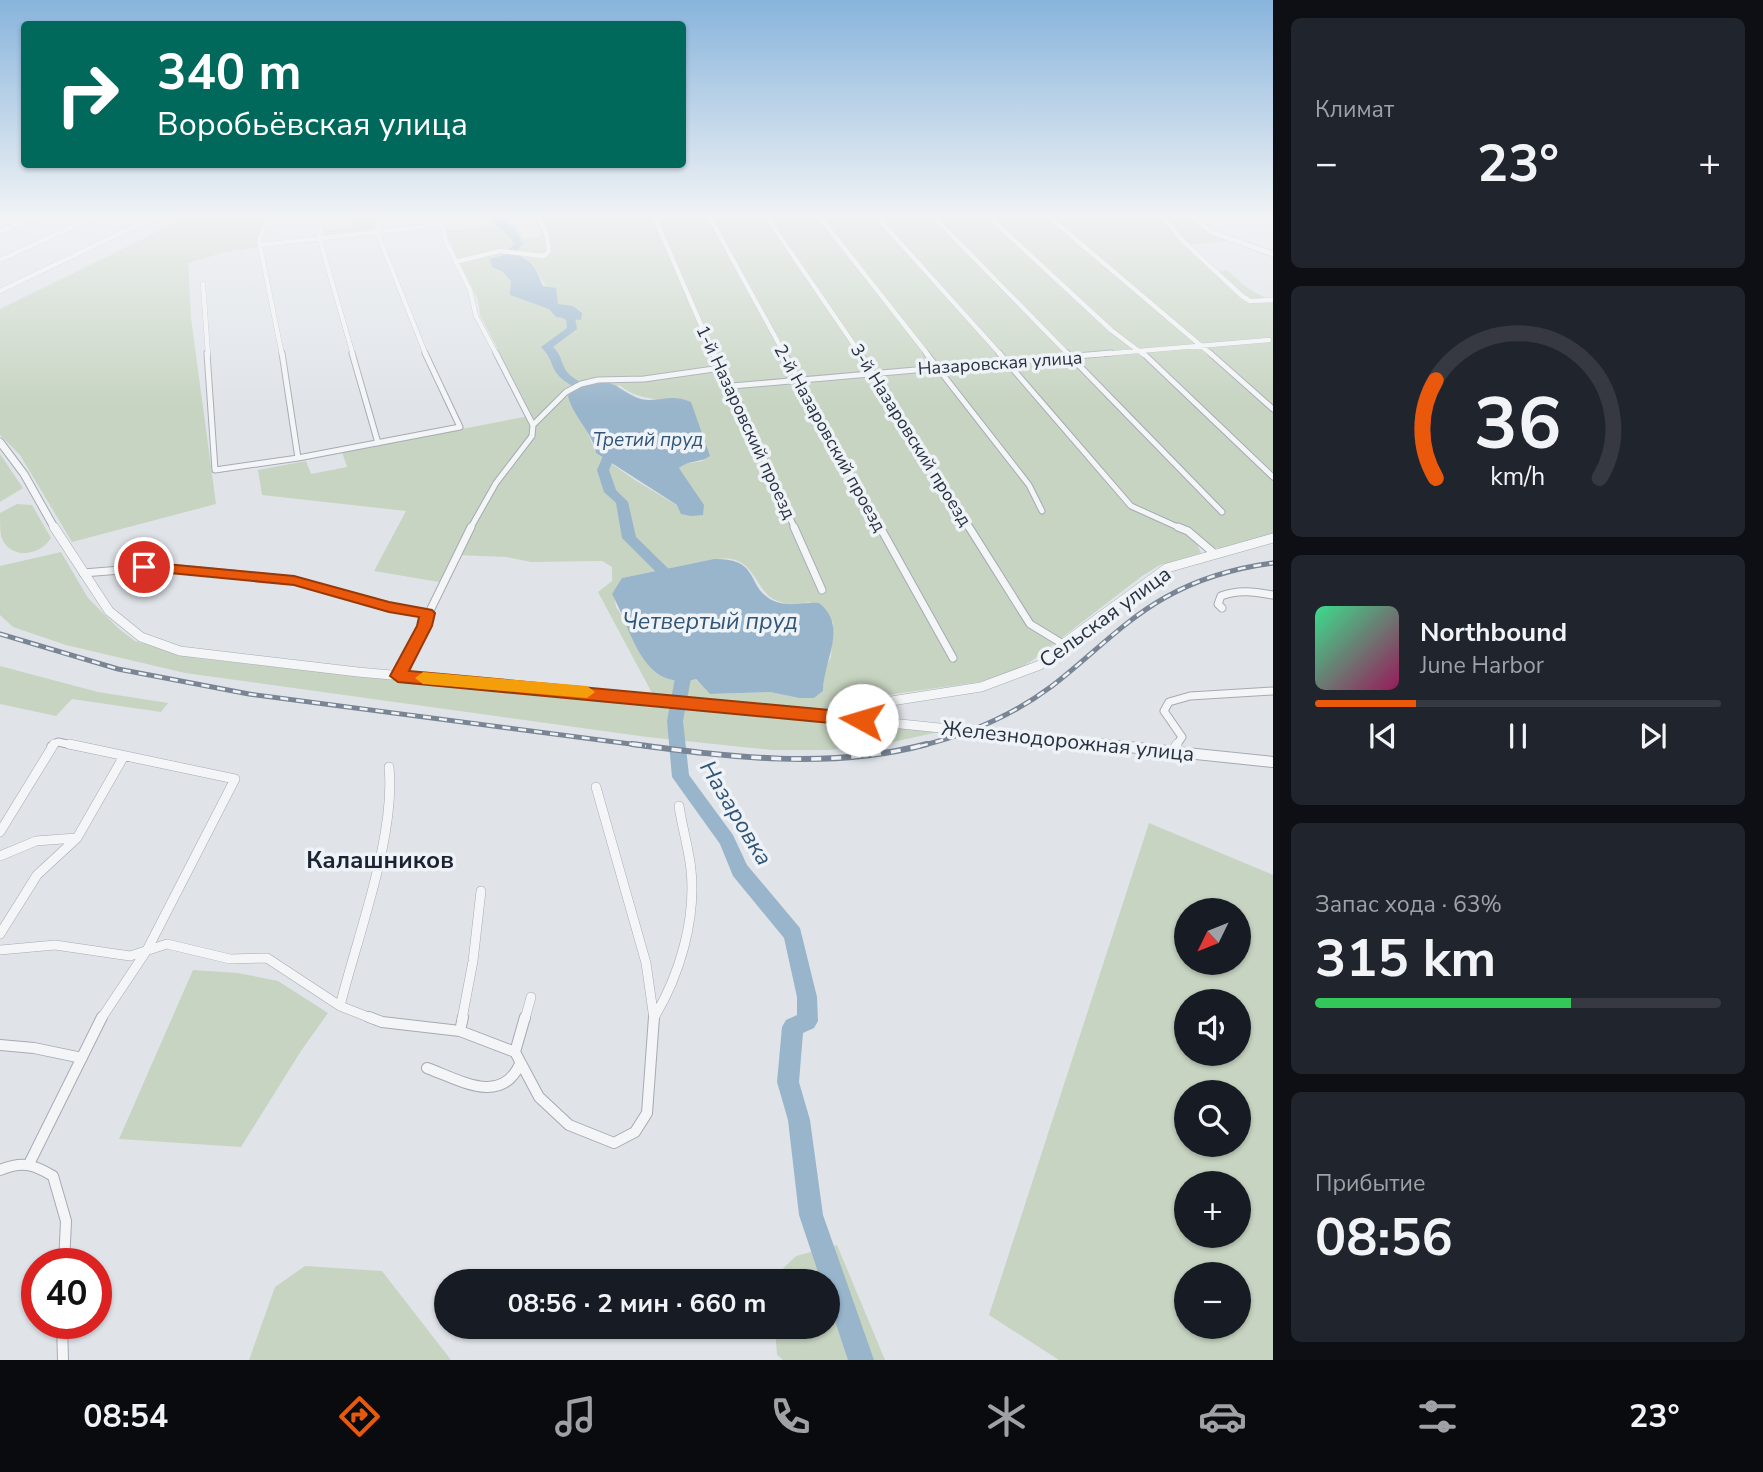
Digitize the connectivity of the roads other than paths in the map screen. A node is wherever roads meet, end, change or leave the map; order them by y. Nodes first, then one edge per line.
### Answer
1 (26, 279) edge
2 (267, 279) edge
3 (331, 279) edge
4 (396, 279) edge
5 (464, 279) edge
6 (682, 279) edge
7 (744, 279) edge
8 (810, 279) edge
9 (869, 279) edge
10 (933, 279) edge
11 (996, 279) edge
12 (1056, 279) edge
13 (1124, 279) edge
14 (1224, 279) edge
15 (203, 284) dead end
16 (0, 292) edge
17 (1273, 300) edge
18 (1269, 340) dead end
19 (1202, 345) junction
20 (1141, 352) junction
21 (1073, 358) junction
22 (1007, 362) junction
23 (938, 367) junction
24 (720, 368) junction
25 (871, 374) junction
26 (799, 381) junction
27 (732, 386) junction
28 (1273, 409) edge
29 (533, 425) junction
30 (0, 442) edge
31 (378, 443) junction
32 (298, 458) junction
33 (1273, 477) edge
34 (1042, 511) dead end
35 (1222, 512) dead end
36 (1273, 538) edge
37 (1215, 554) junction
38 (83, 573) junction
39 (822, 590) dead end
40 (1273, 595) edge
41 (1222, 608) dead end
42 (427, 613) junction
43 (1063, 644) junction
44 (953, 658) dead end
45 (398, 676) junction
46 (1273, 691) edge
47 (862, 720) junction
48 (1172, 752) junction
49 (124, 756) junction
50 (1273, 762) edge
51 (389, 767) dead end
52 (596, 787) dead end
53 (680, 806) dead end
54 (0, 832) edge
55 (76, 838) junction
56 (0, 856) edge
57 (481, 891) dead end
58 (0, 934) edge
59 (0, 950) edge
60 (148, 950) junction
61 (531, 997) dead end
62 (340, 1006) junction
63 (654, 1016) junction
64 (460, 1031) junction
65 (0, 1045) edge
66 (515, 1052) junction
67 (82, 1058) junction
68 (520, 1064) junction
69 (427, 1068) dead end
70 (30, 1162) junction
71 (0, 1170) edge
72 (64, 1248) edge
73 (62, 1339) edge
74 (63, 1360) edge

1 - 16 street
2 - 32 street
3 - 31 street
4 - 31 street
5 - 29 street
6 - 24 street, 1-й Назаровский проезд
7 - 26 street, 2-й Назаровский проезд
8 - 25 street, 3-й Назаровский проезд
9 - 23 street
10 - 22 street
11 - 21 street
12 - 20 street
13 - 19 street
14 - 17 street
15 - 32 street
18 - 19 street, Назаровская улица
19 - 20 street, Назаровская улица
19 - 28 street
20 - 21 street, Назаровская улица
20 - 33 street
21 - 22 street, Назаровская улица
21 - 35 street
22 - 23 street, Назаровская улица
22 - 37 street
23 - 25 street, Назаровская улица
23 - 34 street
24 - 27 street, 1-й Назаровский проезд
24 - 29 street
25 - 26 street, Назаровская улица
25 - 43 street, 3-й Назаровский проезд
26 - 27 street, Назаровская улица
26 - 44 street, 2-й Назаровский проезд
27 - 39 street, 1-й Назаровский проезд
29 - 42 street
30 - 38 street, Железнодорожная улица
31 - 32 street
36 - 37 street, Сельская улица
37 - 43 street, Сельская улица
38 - 42 street
38 - 45 street, Железнодорожная улица
40 - 41 street
42 - 45 street
43 - 47 street, Сельская улица
45 - 47 street, Железнодорожная улица
46 - 48 street
47 - 48 street, Железнодорожная улица
48 - 50 street, Железнодорожная улица
49 - 54 street
49 - 55 street
49 - 60 street
51 - 62 street
52 - 63 street
53 - 63 street
55 - 56 street
55 - 58 street
57 - 64 street
59 - 60 street
60 - 62 street
60 - 67 street
61 - 66 street
62 - 64 street
63 - 68 street
64 - 66 street
65 - 67 street
66 - 68 street
67 - 70 street
68 - 69 street
70 - 71 street
70 - 72 street
73 - 74 street

